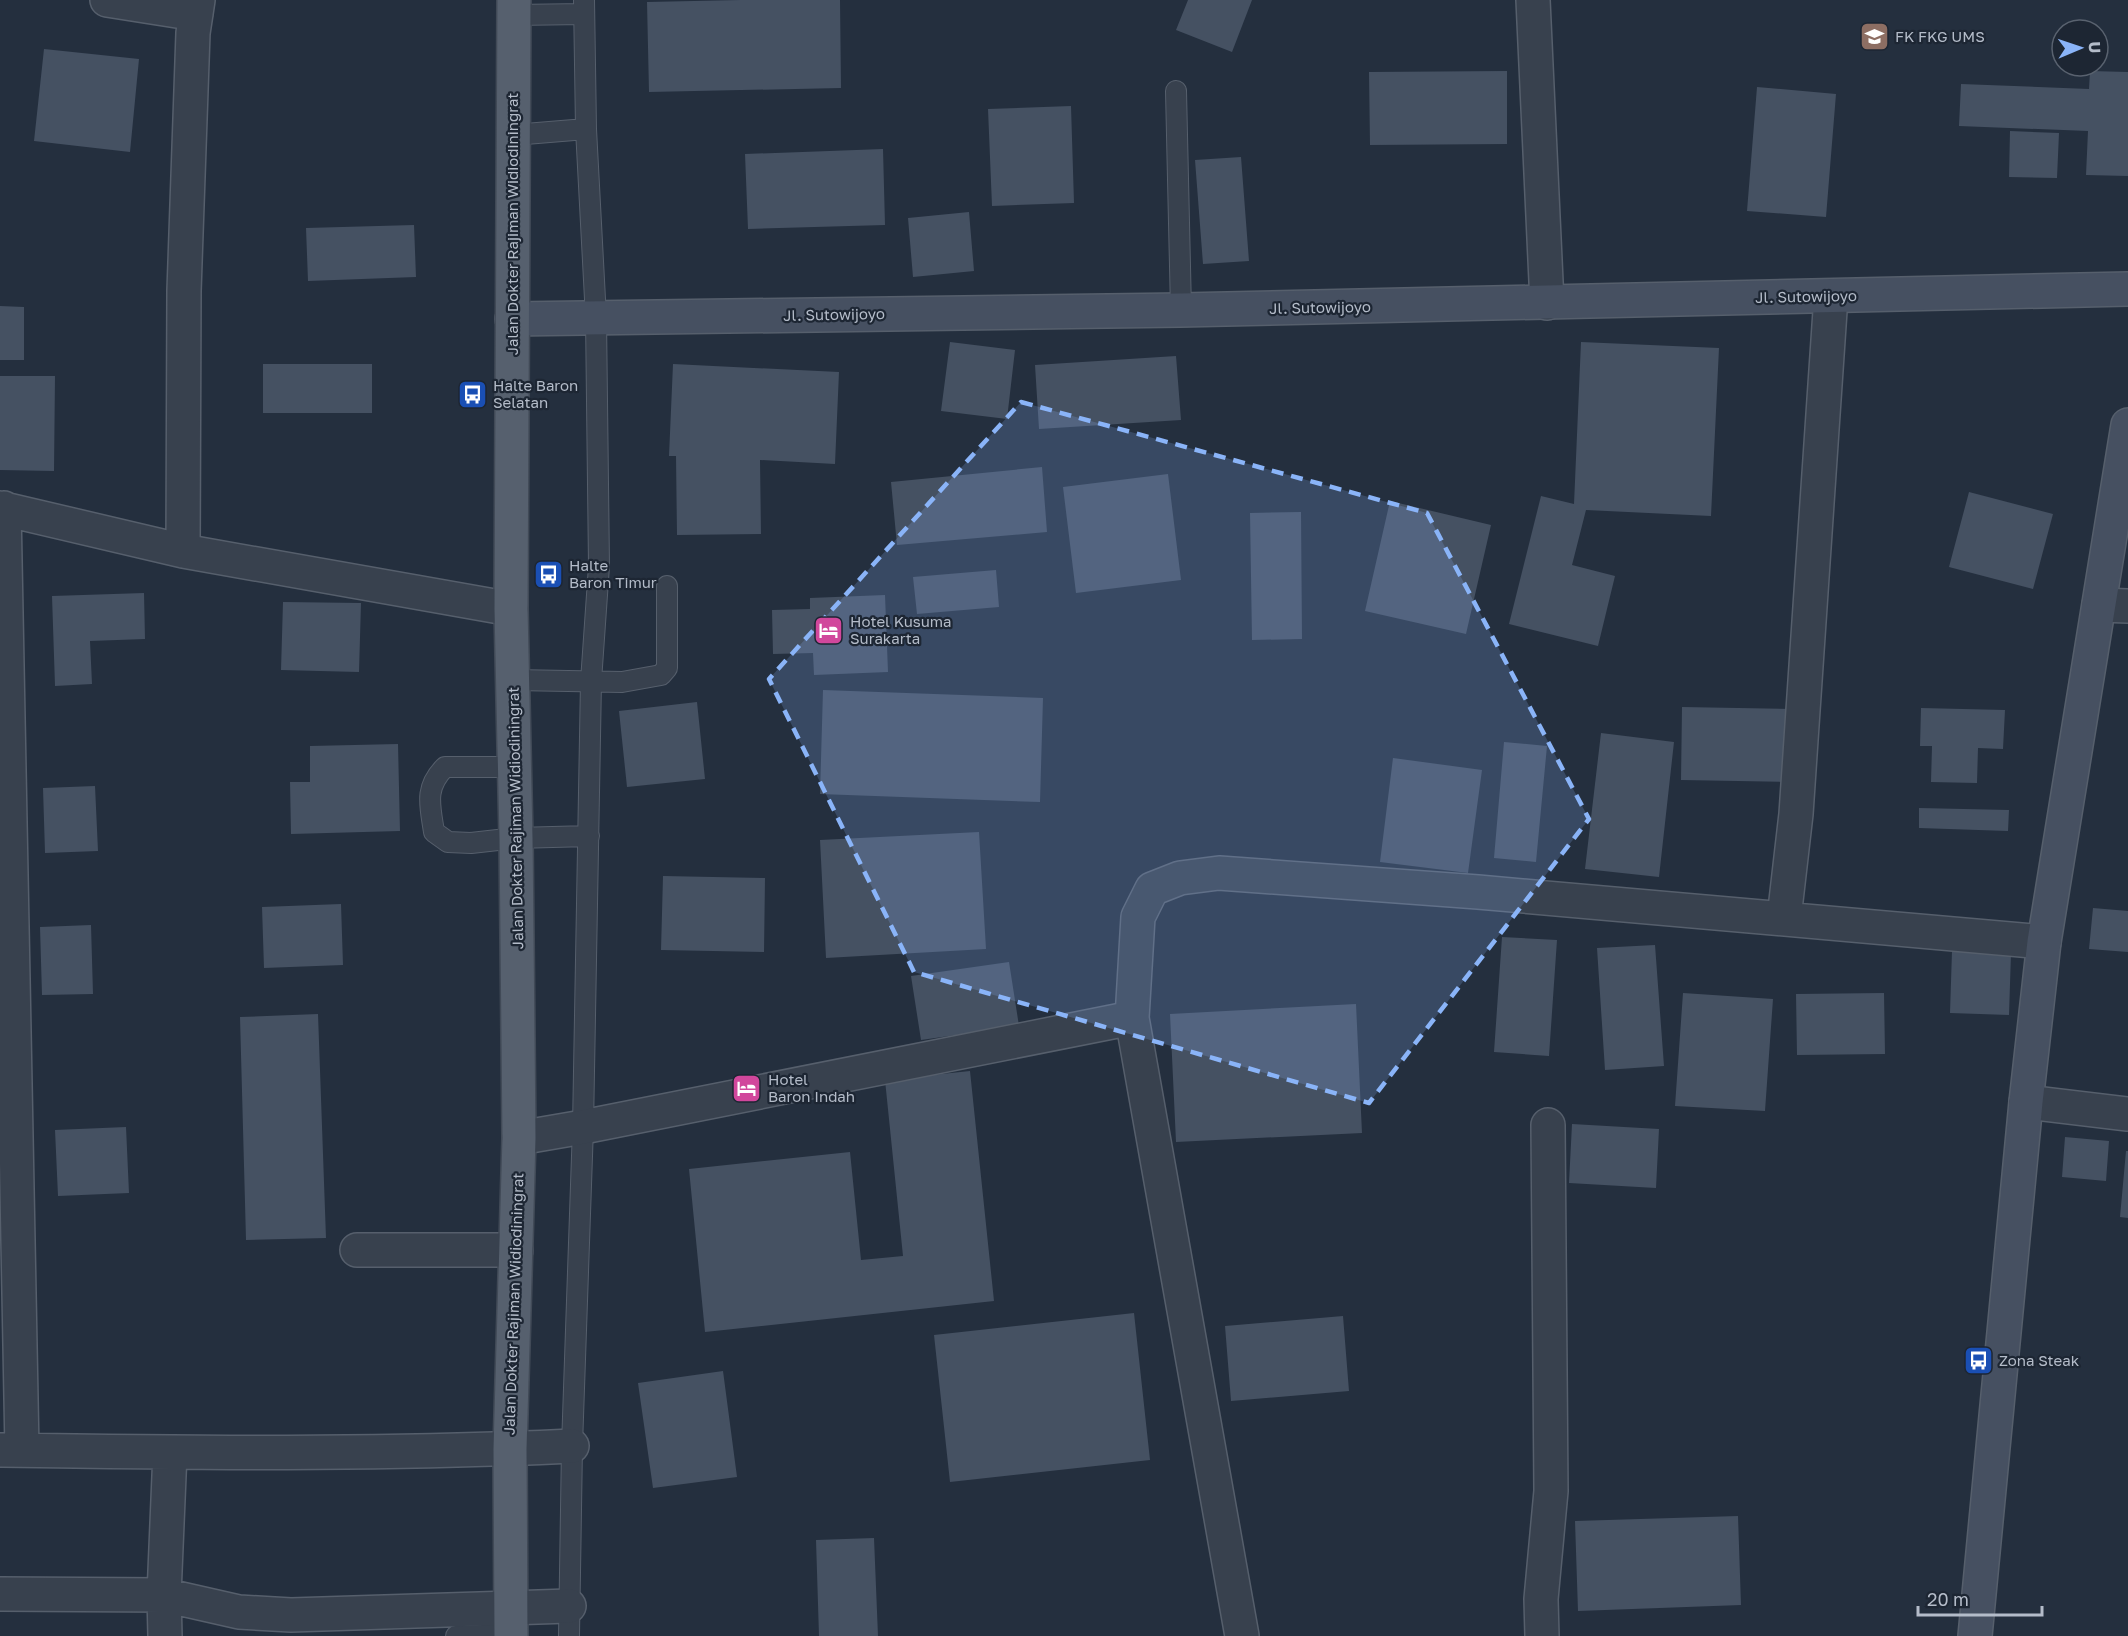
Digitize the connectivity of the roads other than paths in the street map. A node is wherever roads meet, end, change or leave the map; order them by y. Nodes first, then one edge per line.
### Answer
1 (107, 0) edge
2 (1533, 0) edge
3 (197, 7) edge
4 (514, 7) edge
5 (584, 7) edge
6 (1176, 91) dead end
7 (586, 129) junction
8 (513, 135) junction
9 (2128, 289) edge
10 (1831, 296) junction
11 (1547, 303) junction
12 (1181, 310) junction
13 (596, 318) junction
14 (512, 319) junction
15 (2128, 424) edge
16 (2, 508) edge
17 (183, 551) junction
18 (667, 586) dead end
19 (2114, 605) edge
20 (511, 609) junction
21 (514, 680) junction
22 (591, 681) junction
23 (514, 767) junction
24 (5, 797) edge
25 (589, 836) junction
26 (516, 838) junction
27 (1784, 918) junction
28 (2044, 942) junction
29 (1132, 1018) junction
30 (2026, 1102) junction
31 (2128, 1114) edge
32 (1548, 1125) dead end
33 (583, 1127) junction
34 (519, 1138) junction
35 (357, 1250) dead end
36 (516, 1250) junction
37 (572, 1446) junction
38 (510, 1449) junction
39 (11, 1450) edge
40 (170, 1452) junction
41 (0, 1594) edge
42 (164, 1595) junction
43 (569, 1621) edge
44 (510, 1626) edge
45 (165, 1636) edge
46 (456, 1636) edge
47 (1242, 1636) edge
48 (1542, 1636) edge
49 (1974, 1636) edge

1 - 3 street
2 - 11 street
3 - 17 street
4 - 5 lane
4 - 8 main road, Jalan Dokter Rajiman Widiodiningrat
5 - 7 lane
6 - 12 lane
7 - 8 lane
7 - 13 lane
8 - 14 main road, Jalan Dokter Rajiman Widiodiningrat
9 - 10 main road, Jl. Sutowijoyo
10 - 11 main road, Jl. Sutowijoyo
10 - 27 street
11 - 12 main road, Jl. Sutowijoyo
12 - 13 main road, Jl. Sutowijoyo
13 - 14 main road, Jl. Sutowijoyo
13 - 22 lane
14 - 20 main road, Jalan Dokter Rajiman Widiodiningrat
15 - 19 main road
16 - 17 street
16 - 24 street
17 - 20 street
18 - 22 lane
19 - 28 main road
20 - 21 main road, Jalan Dokter Rajiman Widiodiningrat
21 - 22 lane
21 - 23 main road, Jalan Dokter Rajiman Widiodiningrat
22 - 25 lane
23 - 26 main road, Jalan Dokter Rajiman Widiodiningrat
23 - 26 lane
24 - 39 street
25 - 26 lane
25 - 33 lane
26 - 34 main road, Jalan Dokter Rajiman Widiodiningrat
27 - 28 street
27 - 29 street
28 - 30 main road
29 - 33 street
29 - 47 street
30 - 31 street
30 - 49 main road
32 - 48 street
33 - 34 street
33 - 37 lane
34 - 36 main road, Jalan Dokter Rajiman Widiodiningrat
35 - 36 street
36 - 38 main road, Jalan Dokter Rajiman Widiodiningrat
37 - 38 street
37 - 43 lane
38 - 40 street
38 - 44 main road, Jalan Dokter Rajiman Widiodiningrat
39 - 40 street
40 - 42 street
41 - 42 street
42 - 44 street
42 - 45 street
43 - 44 street
44 - 46 lane

